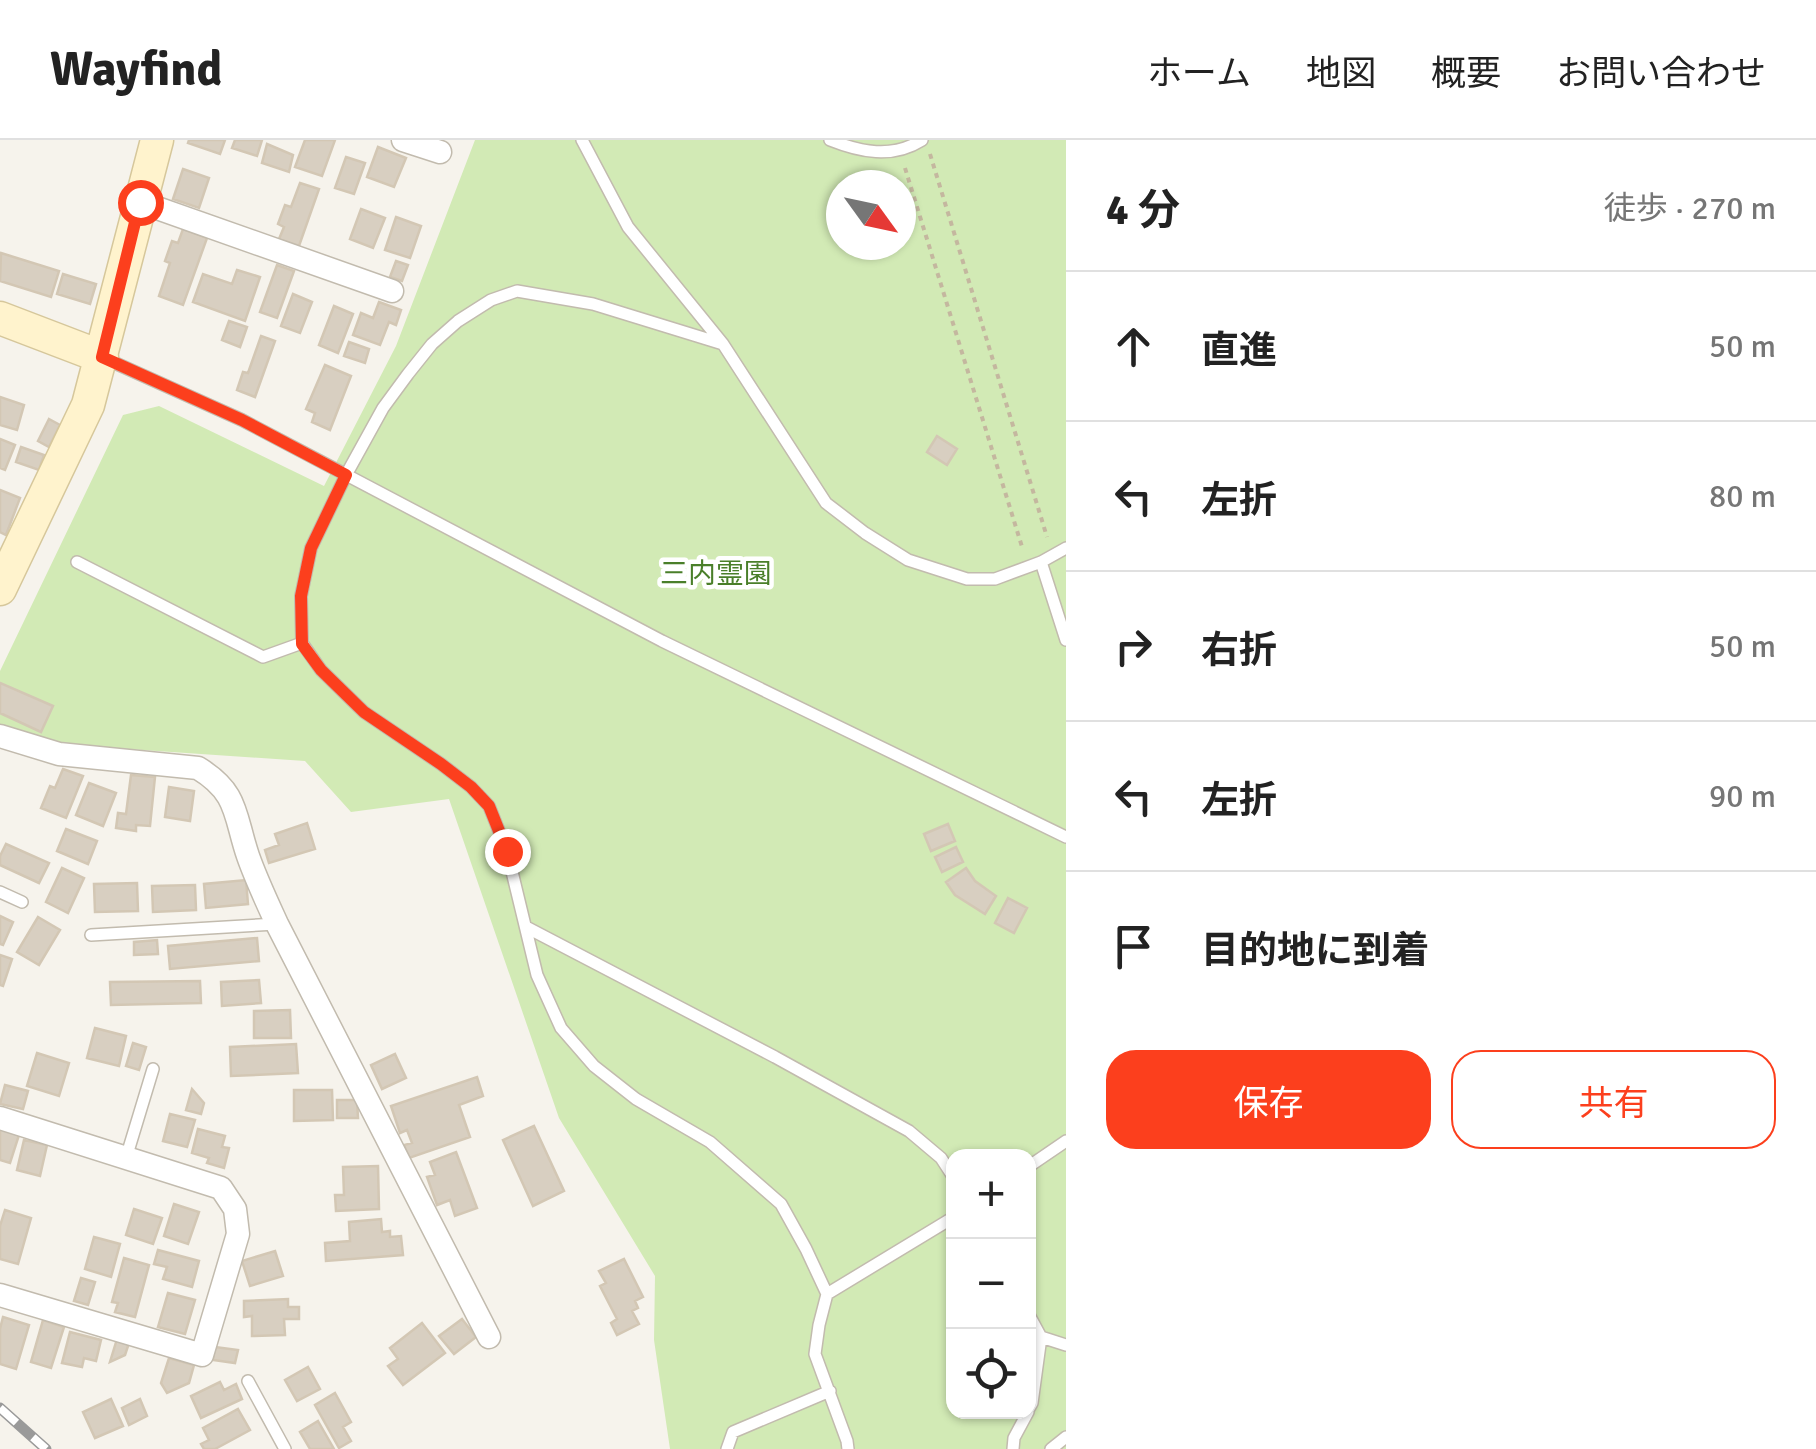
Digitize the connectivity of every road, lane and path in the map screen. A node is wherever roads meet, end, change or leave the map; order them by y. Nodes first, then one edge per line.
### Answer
1 (157, 140) edge
2 (402, 140) edge
3 (582, 140) edge
4 (830, 140) edge
5 (924, 140) edge
6 (899, 149) junction
7 (440, 152) dead end
8 (140, 202) junction
9 (392, 291) dead end
10 (0, 318) edge
11 (723, 344) junction
12 (102, 357) junction
13 (346, 475) junction
14 (1066, 548) edge
15 (1041, 561) junction
16 (77, 562) dead end
17 (3, 575) edge
18 (1066, 640) edge
19 (302, 644) junction
20 (0, 736) edge
21 (1066, 837) edge
22 (0, 892) edge
23 (22, 902) dead end
24 (276, 924) junction
25 (526, 927) junction
26 (91, 935) dead end
27 (153, 1069) dead end
28 (0, 1118) edge
29 (1066, 1141) edge
30 (126, 1158) junction
31 (1036, 1162) edge
32 (946, 1166) edge
33 (946, 1222) edge
34 (827, 1294) junction
35 (0, 1295) edge
36 (1036, 1328) edge
37 (490, 1337) dead end
38 (1041, 1337) junction
39 (1066, 1345) edge
40 (1036, 1374) edge
41 (248, 1382) dead end
42 (830, 1391) junction
43 (1024, 1419) edge
44 (1066, 1437) edge
45 (285, 1449) edge
46 (727, 1449) edge
47 (848, 1449) edge
48 (1013, 1449) edge
49 (1051, 1449) edge

1 - 8 street
2 - 7 street
3 - 11 lane
4 - 6 lane
5 - 6 lane
5 - 15 path
6 - 15 path
8 - 9 street
8 - 12 street
10 - 12 street
11 - 13 lane
11 - 15 lane
12 - 13 lane
12 - 17 street
13 - 19 lane
13 - 21 lane
14 - 15 lane
15 - 18 lane
16 - 19 lane
19 - 25 lane
20 - 24 street
22 - 23 lane
24 - 26 lane
24 - 37 street
25 - 32 lane
25 - 34 lane
27 - 30 lane
28 - 30 street
29 - 31 lane
30 - 35 street
33 - 34 lane
34 - 42 lane
36 - 38 lane
38 - 39 lane
38 - 40 lane
41 - 45 lane
42 - 46 lane
42 - 47 lane
43 - 48 lane
44 - 49 lane

